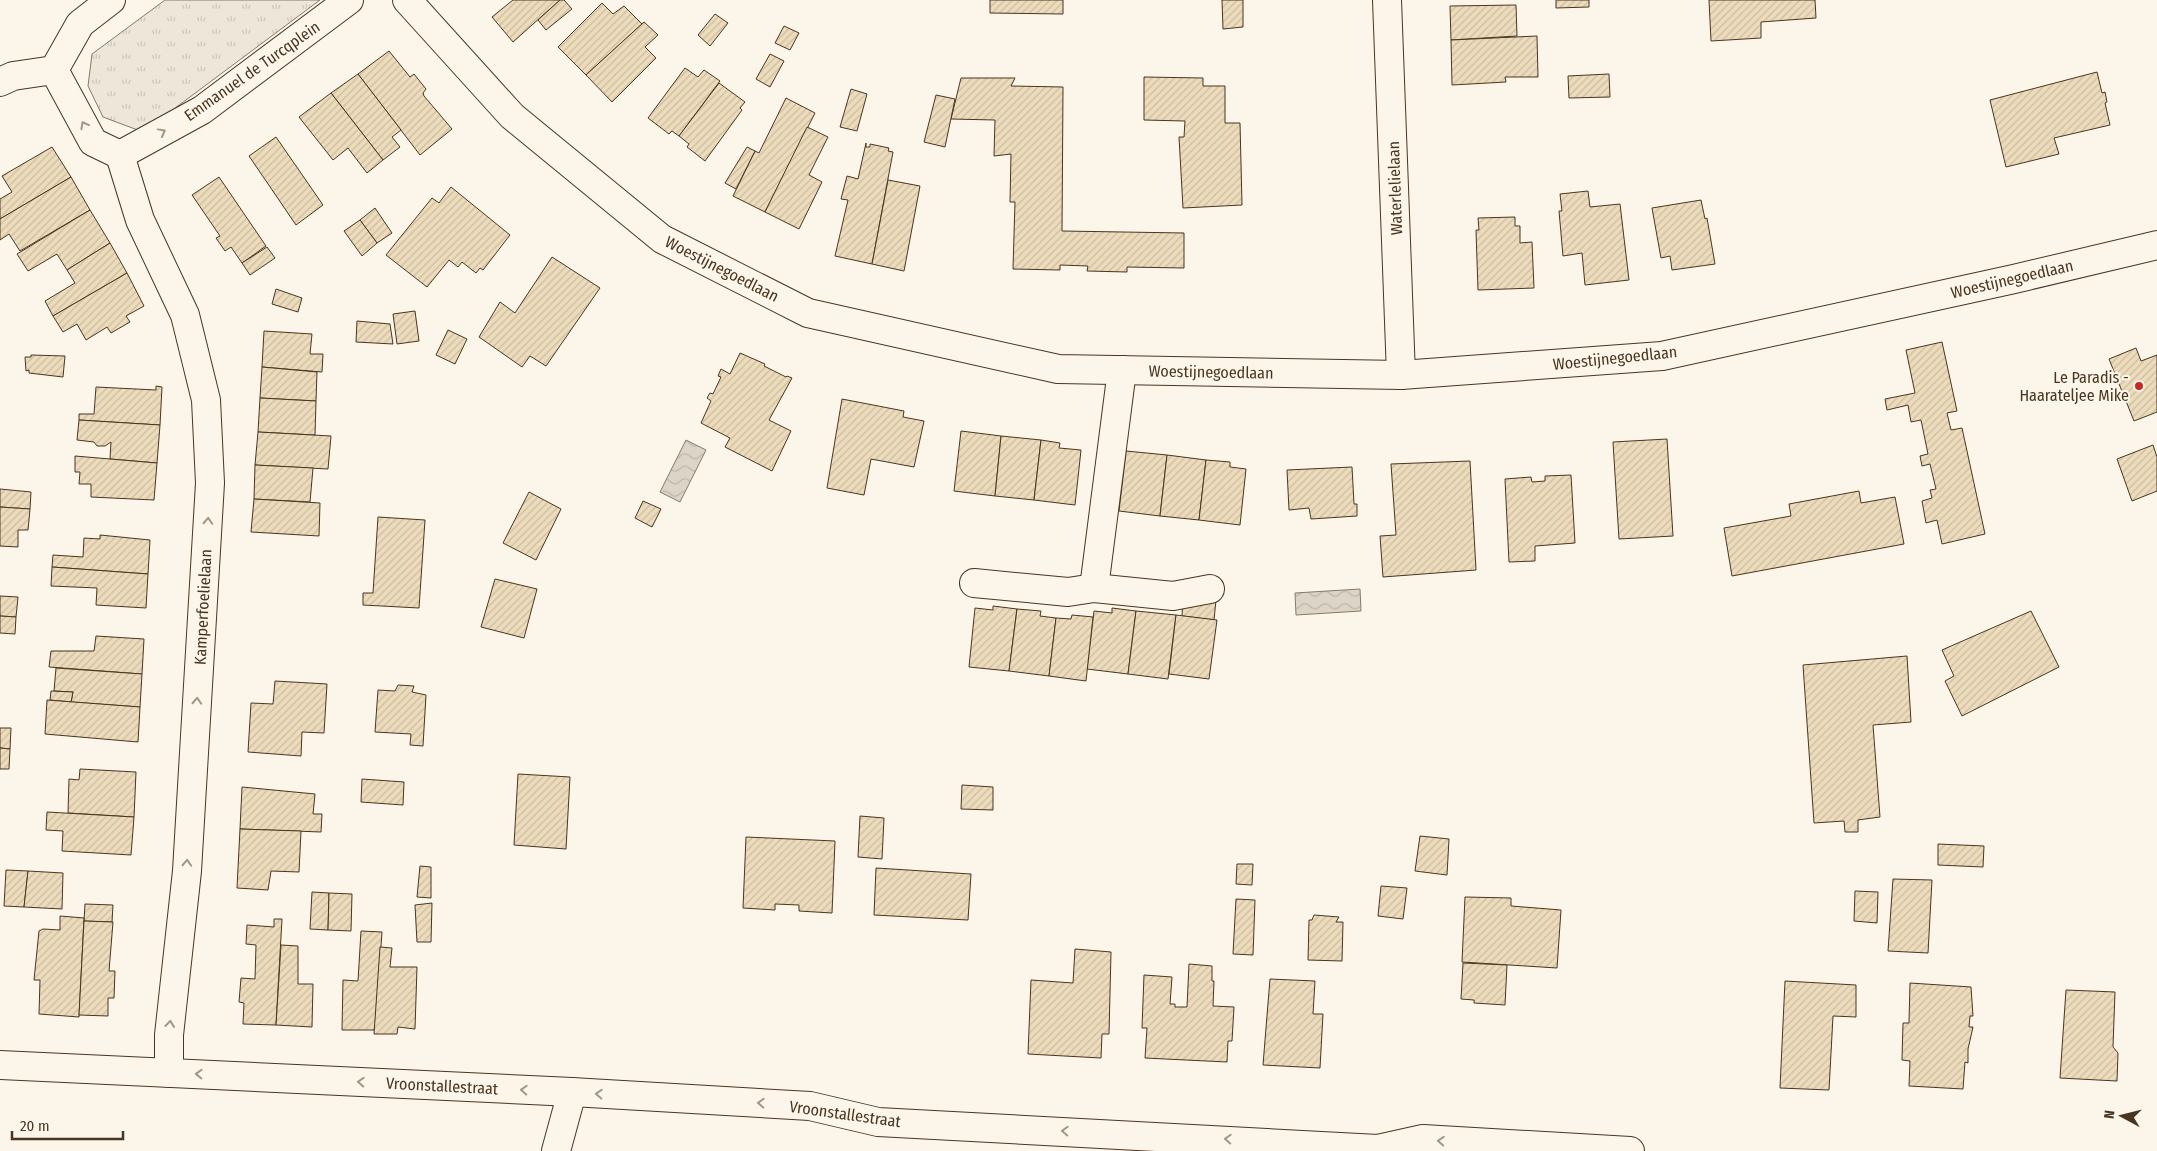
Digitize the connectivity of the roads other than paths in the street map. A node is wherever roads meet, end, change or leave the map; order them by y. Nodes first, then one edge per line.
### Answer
1 (111, 0) edge
2 (349, 0) edge
3 (407, 0) edge
4 (1387, 0) edge
5 (54, 70) junction
6 (0, 82) edge
7 (120, 155) junction
8 (2157, 245) edge
9 (1122, 370) junction
10 (1401, 375) junction
11 (974, 583) dead end
12 (1094, 588) junction
13 (1210, 589) dead end
14 (0, 1065) edge
15 (169, 1073) junction
16 (572, 1092) junction
17 (1256, 1146) edge
18 (1482, 1147) edge
19 (556, 1151) edge
20 (1630, 1151) edge

1 - 5 street
7 -> 2 street, Emmanuel de Turcqplein
3 - 9 street, Woestijnegoedlaan
4 - 10 street, Waterlelielaan
5 - 6 street
7 -> 5 street
15 -> 7 street, Kamperfoelielaan
8 - 10 street, Woestijnegoedlaan
9 - 10 street, Woestijnegoedlaan
9 - 12 street
11 - 12 street
12 - 13 street
14 - 15 street, Vroonstallestraat
16 -> 15 street, Vroonstallestraat
17 -> 16 street, Vroonstallestraat
16 - 19 street
18 -> 17 street, Vroonstallestraat
18 - 20 street, Vroonstallestraat

